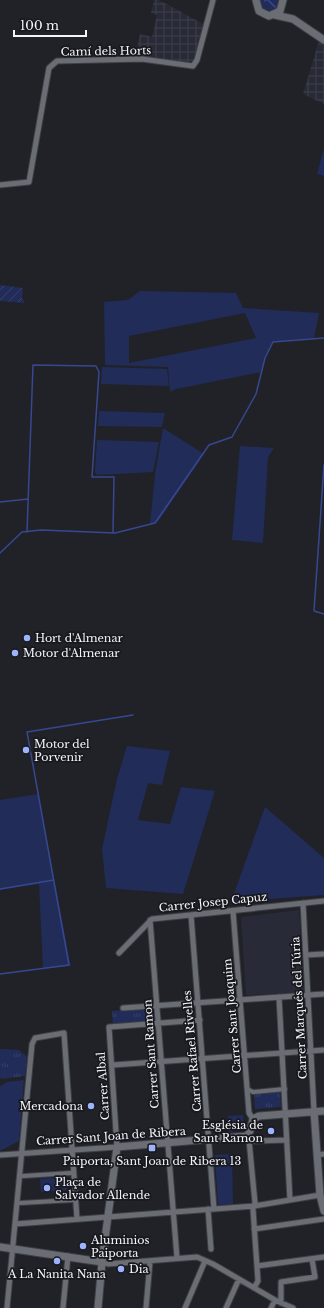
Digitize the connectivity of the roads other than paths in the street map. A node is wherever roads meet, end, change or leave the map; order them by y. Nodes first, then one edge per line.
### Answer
1 (213, 0) edge
2 (256, 0) edge
3 (283, 2) edge
4 (275, 15) junction
5 (293, 19) junction
6 (324, 40) edge
7 (0, 184) edge
8 (324, 901) edge
9 (303, 903) junction
10 (233, 911) junction
11 (191, 915) junction
12 (150, 920) junction
13 (119, 953) dead end
14 (324, 954) edge
15 (306, 955) junction
16 (324, 994) edge
17 (308, 995) junction
18 (279, 997) junction
19 (240, 1000) junction
20 (198, 1002) junction
21 (157, 1005) junction
22 (123, 1008) dead end
23 (200, 1020) junction
24 (158, 1023) junction
25 (311, 1050) junction
26 (324, 1050) edge
27 (282, 1053) junction
28 (245, 1055) junction
29 (203, 1059) junction
30 (162, 1062) junction
31 (112, 1065) junction
32 (247, 1089) junction
33 (285, 1089) junction
34 (314, 1111) junction
35 (324, 1111) edge
36 (286, 1114) junction
37 (253, 1119) junction
38 (248, 1138) junction
39 (209, 1139) junction
40 (287, 1140) junction
41 (168, 1142) junction
42 (117, 1147) junction
43 (72, 1150) junction
44 (22, 1153) junction
45 (320, 1154) edge
46 (0, 1155) edge
47 (71, 1173) dead end
48 (23, 1176) dead end
49 (321, 1197) edge
50 (73, 1200) dead end
51 (290, 1200) junction
52 (20, 1204) dead end
53 (254, 1206) junction
54 (208, 1209) junction
55 (214, 1209) junction
56 (324, 1211) edge
57 (173, 1212) junction
58 (108, 1217) junction
59 (77, 1219) junction
60 (324, 1219) edge
61 (15, 1224) junction
62 (254, 1229) junction
63 (0, 1247) edge
64 (12, 1249) junction
65 (211, 1249) dead end
66 (68, 1256) junction
67 (324, 1257) edge
68 (177, 1258) junction
69 (312, 1259) junction
70 (205, 1261) junction
71 (102, 1262) junction
72 (150, 1262) junction
73 (257, 1266) junction
74 (239, 1279) junction
75 (254, 1288) junction
76 (275, 1300) junction
77 (282, 1303) junction
78 (7, 1308) edge
79 (63, 1308) edge
80 (98, 1308) edge
81 (146, 1308) edge
82 (185, 1308) edge
83 (226, 1308) edge
84 (271, 1308) edge
85 (293, 1308) edge

1 - 7 street, Camí dels Horts
2 - 4 street
3 - 4 street
3 - 5 street
4 - 5 street
5 - 6 street
8 - 9 street, Carrer Josep Capuz
9 - 10 street, Carrer Josep Capuz
9 - 15 street, Carrer Marqués del Túria
10 - 11 street, Carrer Josep Capuz
10 - 19 street, Carrer Sant Joaquim
11 - 12 street, Carrer Josep Capuz
11 - 20 street, Carrer Rafael Rivelles
12 - 13 street, Carrer Josep Capuz
12 - 21 street, Carrer Sant Ramon
14 - 15 street
15 - 17 street, Carrer Marqués del Túria
16 - 17 street
17 - 18 street
17 - 25 street, Carrer Marqués del Túria
18 - 19 street
18 - 27 street
19 - 20 street
19 - 28 street, Carrer Sant Joaquim
20 - 21 street
20 - 23 street, Carrer Rafael Rivelles
21 - 22 street
21 - 24 street, Carrer Sant Ramon
23 - 24 street
23 - 29 street, Carrer Rafael Rivelles
24 - 30 street, Carrer Sant Ramon
24 - 31 street, Carrer Albal
25 - 26 street
25 - 27 street
25 - 34 street, Carrer Marqués del Túria
27 - 28 street
27 - 33 street
28 - 29 street
28 - 32 street, Carrer Sant Joaquim
29 - 30 street
29 - 39 street, Carrer Rafael Rivelles
30 - 31 street
30 - 41 street, Carrer Sant Ramon
31 - 42 street, Carrer Albal
32 - 33 street
32 - 37 street, Carrer Sant Joaquim
33 - 36 street
34 - 35 street
34 - 36 street
34 - 45 street
36 - 37 street
36 - 40 street
37 - 38 street
38 - 39 street, Carrer Sant Joan de Ribera
38 - 40 street, Carrer Sant Joan de Ribera
38 - 53 street
39 - 41 street, Carrer Sant Joan de Ribera
39 - 55 street, Carrer Rafael Rivelles
40 - 51 street
41 - 42 street, Carrer Sant Joan de Ribera
41 - 57 street, Carrer Sant Ramon
42 - 43 street, Carrer Sant Joan de Ribera
42 - 58 street, Carrer Albal
43 - 44 street, Carrer Sant Joan de Ribera
43 - 44 street
43 - 59 street
44 - 46 street, Carrer Sant Joan de Ribera
44 - 61 street
45 - 49 street
47 - 48 street
49 - 51 street
49 - 56 street
50 - 52 street
51 - 53 street
53 - 55 street
53 - 62 street
54 - 55 street
54 - 57 street
54 - 65 street
57 - 58 street
57 - 68 street, Carrer Sant Ramon
58 - 59 street
58 - 71 street, Carrer Albal
59 - 61 street
60 - 62 street
61 - 64 street
62 - 73 street
63 - 64 street
64 - 66 street
64 - 78 street
66 - 71 street
66 - 79 street
67 - 69 street
68 - 70 street
68 - 72 street
69 - 73 street
69 - 77 street
70 - 74 street
70 - 82 street
71 - 72 street
71 - 80 street, Carrer Albal
72 - 81 street
73 - 75 street
74 - 75 street
74 - 83 street
75 - 76 street
76 - 77 street
76 - 84 street
77 - 85 street

